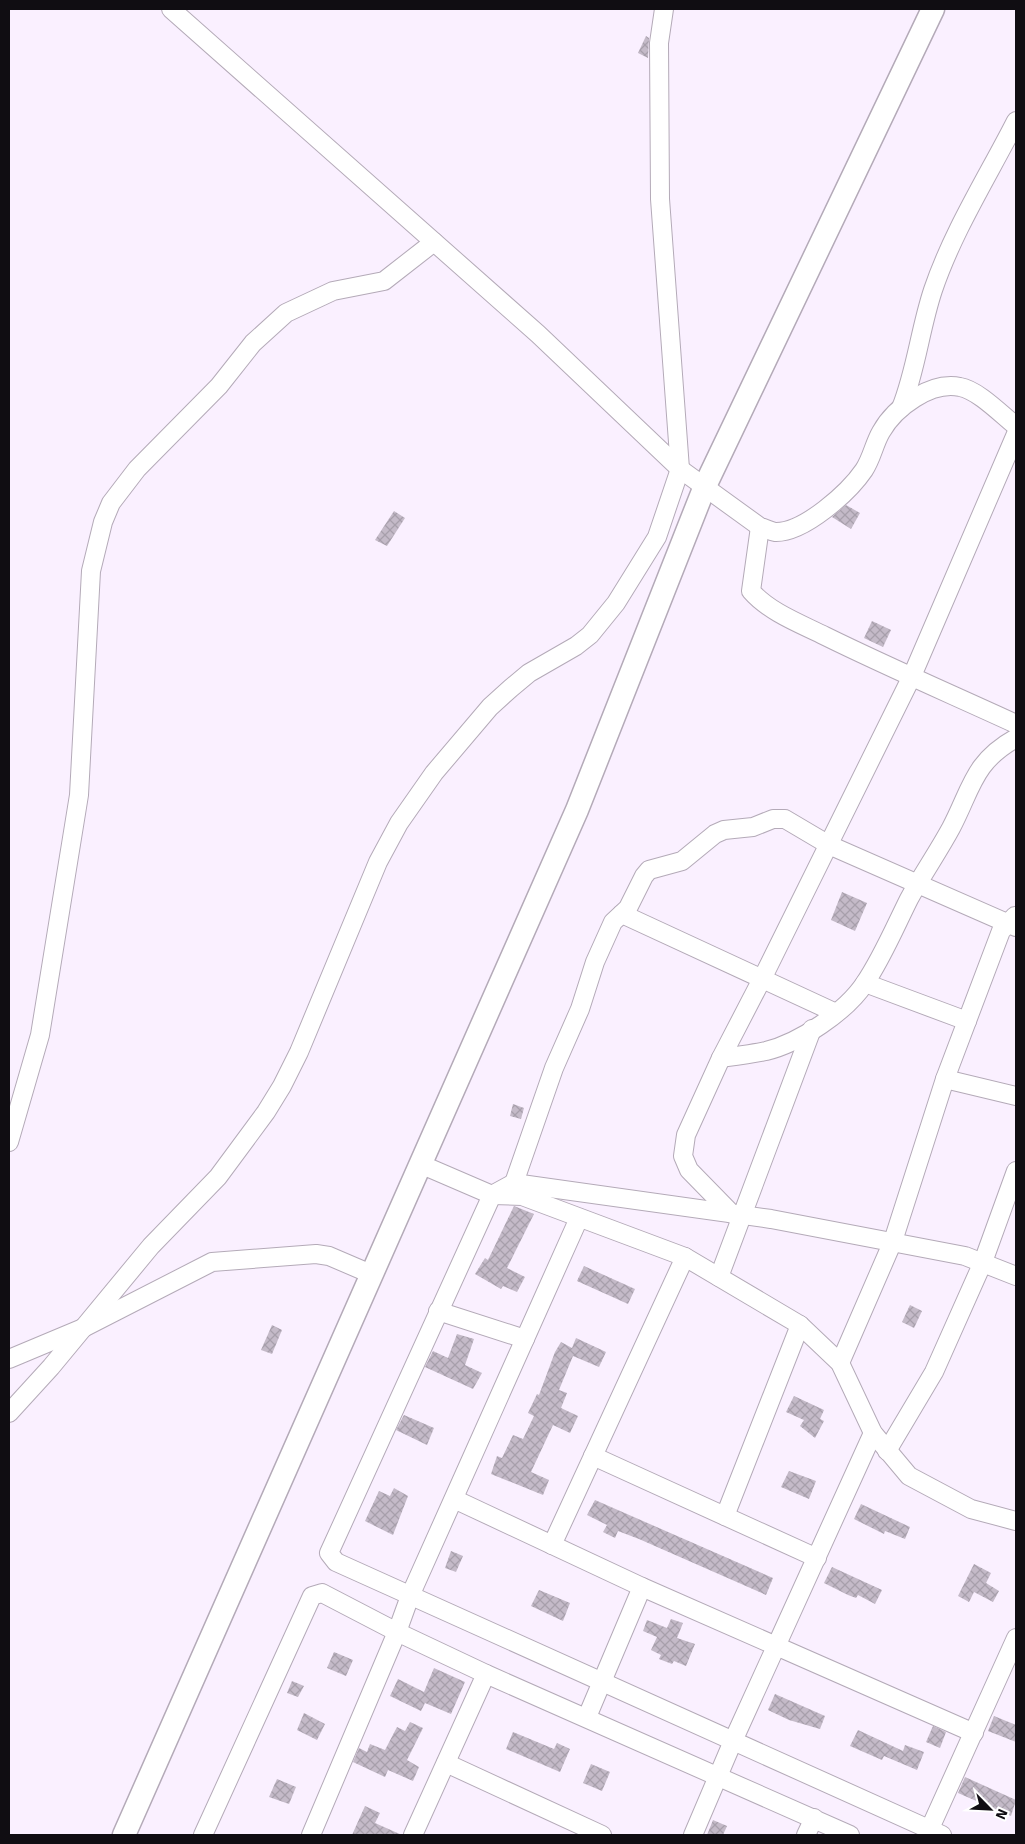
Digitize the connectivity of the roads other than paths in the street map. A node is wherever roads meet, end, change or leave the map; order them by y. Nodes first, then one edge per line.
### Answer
1 (171, 9) edge
2 (664, 9) edge
3 (933, 9) edge
4 (1014, 132) edge
5 (434, 242) junction
6 (901, 408) junction
7 (1016, 426) edge
8 (1016, 434) edge
9 (680, 469) junction
10 (705, 486) junction
11 (760, 527) junction
12 (912, 676) junction
13 (1016, 724) edge
14 (1016, 738) edge
15 (829, 845) junction
16 (918, 883) junction
17 (622, 914) junction
18 (1013, 922) edge
19 (764, 977) junction
20 (865, 983) junction
21 (836, 1013) junction
22 (967, 1021) junction
23 (812, 1029) junction
24 (721, 1058) junction
25 (945, 1079) junction
26 (1016, 1096) edge
27 (9, 1142) edge
28 (420, 1164) junction
29 (1016, 1171) edge
30 (514, 1183) junction
31 (492, 1194) junction
32 (738, 1214) junction
33 (579, 1218) junction
34 (893, 1241) junction
35 (685, 1257) junction
36 (983, 1262) junction
37 (371, 1274) junction
38 (1016, 1276) edge
39 (719, 1277) junction
40 (438, 1311) junction
41 (800, 1326) junction
42 (84, 1328) junction
43 (525, 1338) junction
44 (9, 1359) edge
45 (840, 1362) junction
46 (9, 1413) edge
47 (874, 1433) junction
48 (887, 1451) junction
49 (593, 1456) junction
50 (454, 1499) junction
51 (725, 1516) junction
52 (1015, 1517) edge
53 (552, 1546) junction
54 (817, 1558) junction
55 (642, 1587) junction
56 (410, 1596) junction
57 (397, 1632) junction
58 (1016, 1638) edge
59 (777, 1646) junction
60 (486, 1674) junction
61 (602, 1680) junction
62 (587, 1717) junction
63 (974, 1733) junction
64 (733, 1741) junction
65 (446, 1763) junction
66 (718, 1777) junction
67 (814, 1818) junction
68 (569, 1828) edge
69 (933, 1833) edge
70 (124, 1835) edge
71 (203, 1835) edge
72 (311, 1835) edge
73 (413, 1835) edge
74 (602, 1835) edge
75 (694, 1835) edge
76 (806, 1835) edge
77 (850, 1835) edge

1 - 5 street
2 - 9 street
3 - 10 main road
4 - 6 street
5 - 9 street
5 - 27 street
6 - 7 street
6 - 11 street
8 - 12 street
9 - 10 street
9 - 42 street
10 - 11 street
10 - 28 main road
11 - 12 street
12 - 13 street
12 - 15 street
14 - 16 street
15 - 16 street
15 - 17 street
15 - 19 street
16 - 18 street
16 - 20 street
17 - 19 street
17 - 30 street
18 - 22 street
19 - 21 street
19 - 24 street
20 - 21 street
20 - 22 street
21 - 23 street
22 - 25 street
23 - 24 street
23 - 32 street
24 - 32 street
25 - 26 street
25 - 34 street
28 - 31 street
28 - 37 main road
29 - 36 street
30 - 31 street
30 - 32 street
31 - 33 street
31 - 40 street
32 - 34 street
32 - 39 street
33 - 35 street
33 - 43 street
34 - 36 street
34 - 45 street
35 - 39 street
35 - 49 street
36 - 38 street
36 - 48 street
37 - 42 street
37 - 70 main road
39 - 41 street
40 - 43 street
40 - 56 street
41 - 45 street
41 - 51 street
42 - 44 street
42 - 46 street
43 - 50 street
45 - 47 street
47 - 48 street
47 - 54 street
48 - 52 street
49 - 51 street
49 - 53 street
50 - 53 street
50 - 56 street
51 - 54 street
53 - 55 street
54 - 59 street
55 - 59 street
55 - 61 street
56 - 57 street
56 - 61 street
57 - 60 street
57 - 71 street
57 - 72 street
58 - 63 street
59 - 63 street
59 - 64 street
60 - 62 street
60 - 65 street
61 - 62 street
61 - 64 street
62 - 66 street
63 - 69 street
64 - 66 street
64 - 69 street
65 - 68 street
65 - 73 street
66 - 67 street
66 - 75 street
67 - 76 street
67 - 77 street
68 - 74 street

